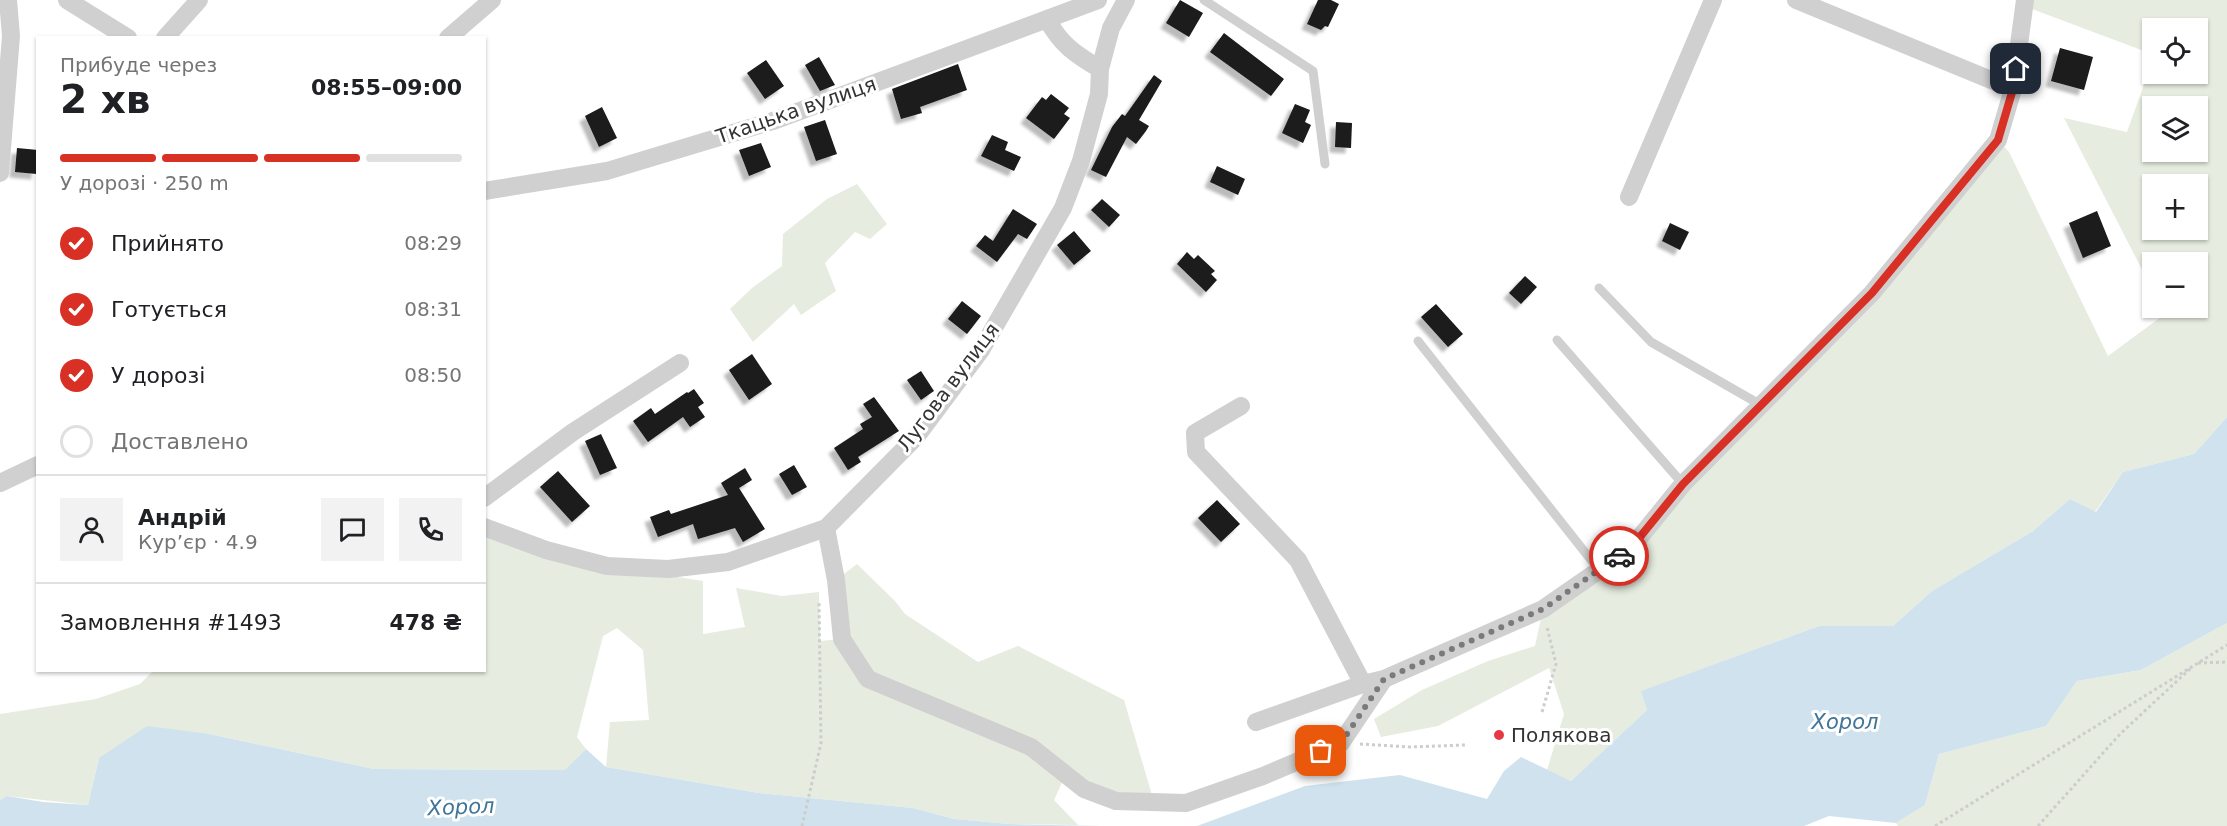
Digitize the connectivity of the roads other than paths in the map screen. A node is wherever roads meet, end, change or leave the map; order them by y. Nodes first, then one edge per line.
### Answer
1 (8, 0) edge
2 (67, 0) edge
3 (199, 0) edge
4 (492, 0) edge
5 (1098, 0) edge
6 (1126, 0) edge
7 (1204, 0) edge
8 (1713, 0) edge
9 (1796, 0) edge
10 (2025, 0) edge
11 (1047, 19) junction
12 (125, 36) edge
13 (167, 36) edge
14 (450, 36) edge
15 (1100, 69) junction
16 (2013, 89) junction
17 (1325, 164) dead end
18 (0, 173) edge
19 (486, 191) edge
20 (1629, 197) dead end
21 (1599, 288) dead end
22 (1557, 340) dead end
23 (1418, 341) dead end
24 (680, 363) dead end
25 (1761, 405) junction
26 (1241, 406) dead end
27 (36, 466) edge
28 (0, 483) edge
29 (1683, 484) junction
30 (486, 497) edge
31 (486, 528) edge
32 (826, 528) junction
33 (1599, 570) junction
34 (1384, 679) junction
35 (1363, 684) junction
36 (1256, 722) dead end

1 - 18 street
2 - 12 street
3 - 13 street
4 - 14 street
5 - 11 street, Ткацька вулиця
6 - 15 street, Лугова вулиця
7 - 17 lane
8 - 20 street
9 - 16 street
10 - 16 street
11 - 15 street
11 - 19 street, Ткацька вулиця
15 - 32 street, Лугова вулиця
16 - 25 street
21 - 25 lane
22 - 29 lane
23 - 33 lane
24 - 30 street
25 - 29 street
26 - 35 street
27 - 28 street
29 - 33 street
31 - 32 street, Лугова вулиця
32 - 34 street
33 - 34 street
34 - 35 street
35 - 36 street

